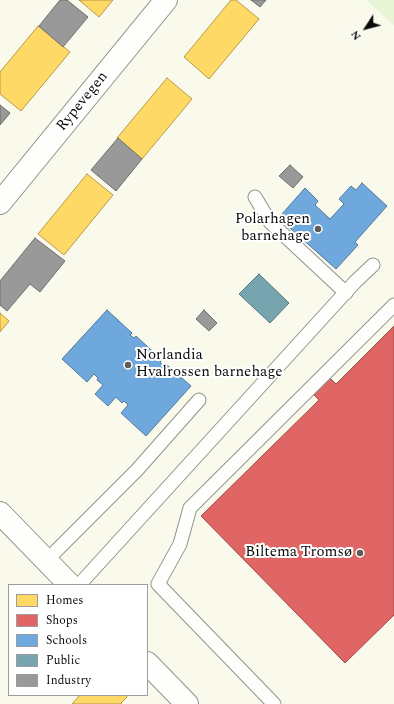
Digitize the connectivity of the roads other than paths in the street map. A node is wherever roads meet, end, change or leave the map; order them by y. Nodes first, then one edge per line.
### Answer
1 (166, 0) edge
2 (255, 197) dead end
3 (0, 203) edge
4 (373, 265) dead end
5 (346, 293) junction
6 (394, 305) edge
7 (199, 400) dead end
8 (0, 513) edge
9 (46, 561) junction
10 (69, 584) edge
11 (80, 584) edge
12 (148, 664) edge
13 (178, 701) edge
14 (274, 704) edge

1 - 3 street, Rypevegen
2 - 5 lane
4 - 5 lane
5 - 11 lane
6 - 14 lane
7 - 9 lane
8 - 9 street
9 - 10 street
12 - 13 street

